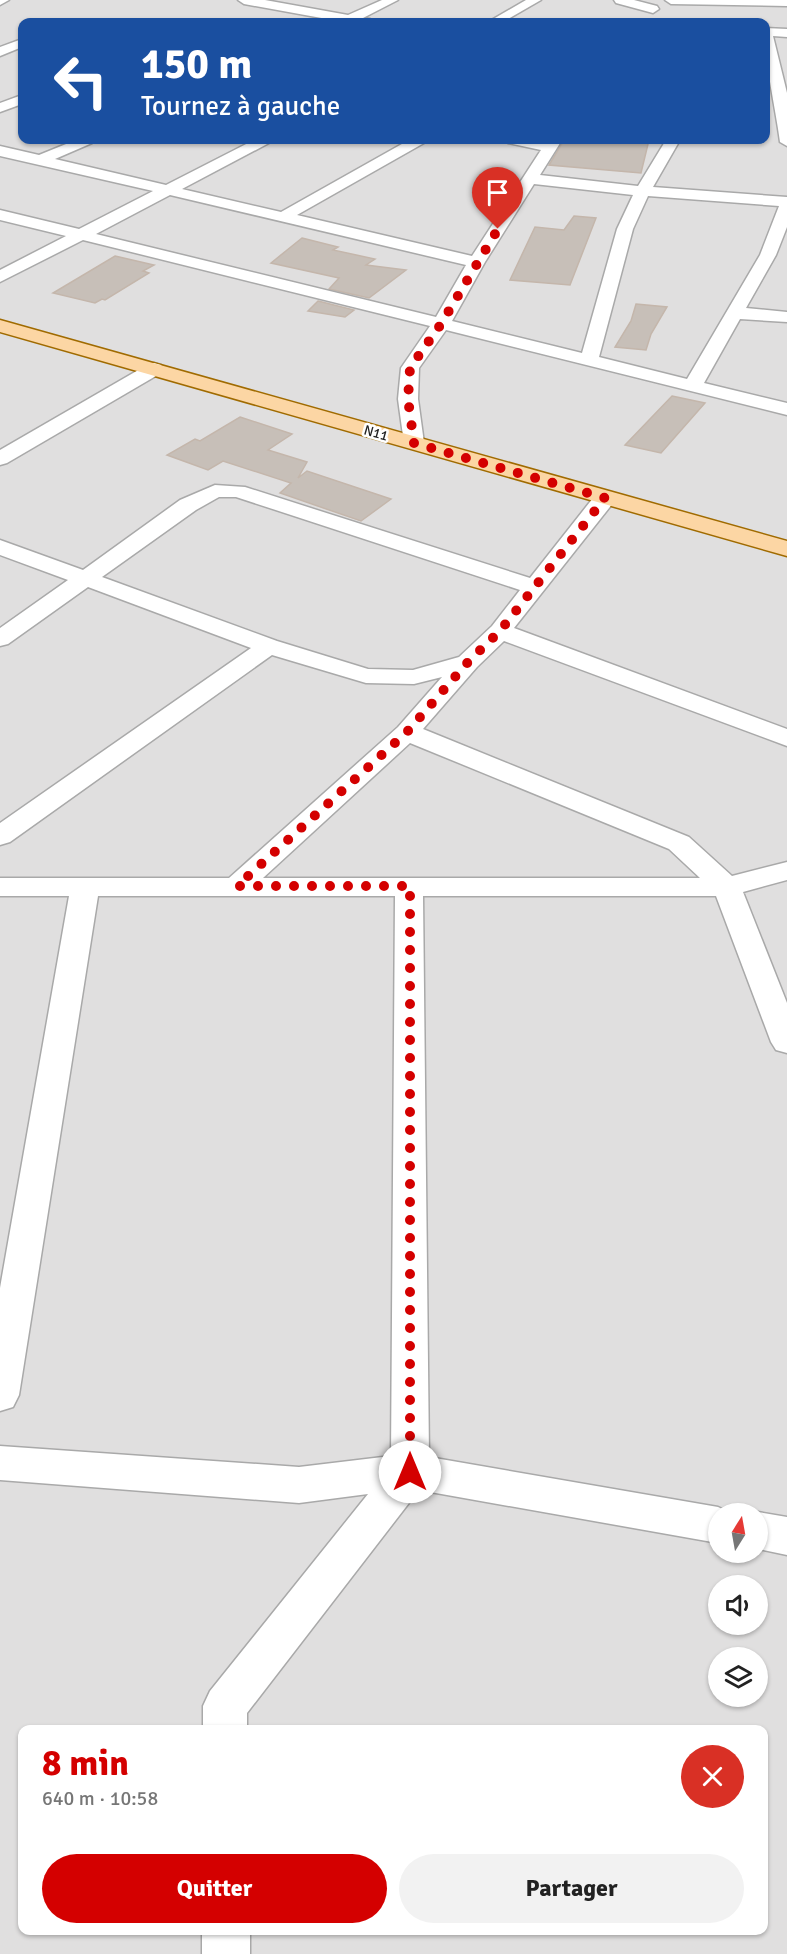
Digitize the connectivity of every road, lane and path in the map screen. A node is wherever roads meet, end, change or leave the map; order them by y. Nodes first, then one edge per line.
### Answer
1 (244, 0) edge
2 (392, 0) edge
3 (535, 0) edge
4 (620, 0) edge
5 (665, 0) edge
6 (671, 0) edge
7 (787, 2) edge
8 (653, 9) junction
9 (331, 18) edge
10 (353, 18) edge
11 (501, 18) edge
12 (646, 18) edge
13 (770, 32) edge
14 (787, 33) edge
15 (0, 36) edge
16 (18, 41) edge
17 (18, 44) edge
18 (0, 52) edge
19 (770, 63) edge
20 (18, 101) edge
21 (785, 101) edge
22 (0, 108) edge
23 (787, 142) edge
24 (78, 144) edge
25 (256, 144) edge
26 (412, 144) edge
27 (551, 144) edge
28 (671, 144) edge
29 (0, 151) edge
30 (41, 160) junction
31 (531, 179) junction
32 (166, 190) junction
33 (643, 191) junction
34 (787, 204) edge
35 (0, 215) edge
36 (283, 217) junction
37 (79, 236) junction
38 (768, 255) junction
39 (787, 256) edge
40 (476, 262) junction
41 (0, 277) edge
42 (735, 313) junction
43 (787, 317) edge
44 (441, 324) junction
45 (0, 326) edge
46 (589, 360) junction
47 (154, 369) junction
48 (692, 387) junction
49 (787, 409) edge
50 (414, 443) junction
51 (0, 459) edge
52 (605, 498) junction
53 (784, 544) edge
54 (0, 547) edge
55 (83, 578) junction
56 (534, 587) junction
57 (500, 631) junction
58 (0, 639) edge
59 (269, 646) junction
60 (468, 662) junction
61 (407, 732) junction
62 (787, 738) edge
63 (0, 836) edge
64 (787, 871) edge
65 (85, 886) junction
66 (237, 886) junction
67 (410, 886) junction
68 (0, 887) edge
69 (727, 887) junction
70 (787, 1042) edge
71 (0, 1395) edge
72 (0, 1463) edge
73 (410, 1472) junction
74 (708, 1523) edge
75 (768, 1533) edge
76 (787, 1536) edge
77 (225, 1725) edge
78 (226, 1935) edge
79 (226, 1954) edge

1 - 9 street
2 - 10 street
3 - 11 street
4 - 8 street
5 - 8 street
6 - 7 street
8 - 12 street
13 - 14 street
15 - 16 street
17 - 18 street
19 - 21 street
20 - 22 street
21 - 23 street
24 - 30 street
25 - 32 street
26 - 36 street
27 - 31 street
28 - 33 street
29 - 30 street
30 - 32 street
31 - 33 street
31 - 40 street
32 - 36 street
32 - 37 street
33 - 34 street
33 - 46 street
34 - 38 street
35 - 37 street
36 - 40 street
37 - 41 street
37 - 44 street
38 - 39 street
38 - 42 street
40 - 44 street
42 - 43 street
42 - 48 street
44 - 46 street
44 - 50 street
45 - 47 main road, N11
46 - 48 street
47 - 50 main road, N11
47 - 51 street
48 - 49 street
50 - 52 main road, N11
52 - 53 main road, N11
52 - 56 street
54 - 55 street
55 - 56 street
55 - 58 street
55 - 59 street
56 - 57 street
57 - 60 street
57 - 62 street
59 - 60 street
59 - 63 street
60 - 61 street
61 - 66 street
61 - 69 street
64 - 69 street
65 - 66 street
65 - 68 street
65 - 71 street
66 - 67 street
67 - 69 street
67 - 73 street
69 - 70 street
72 - 73 street
73 - 74 street
73 - 77 street
75 - 76 street
78 - 79 street

